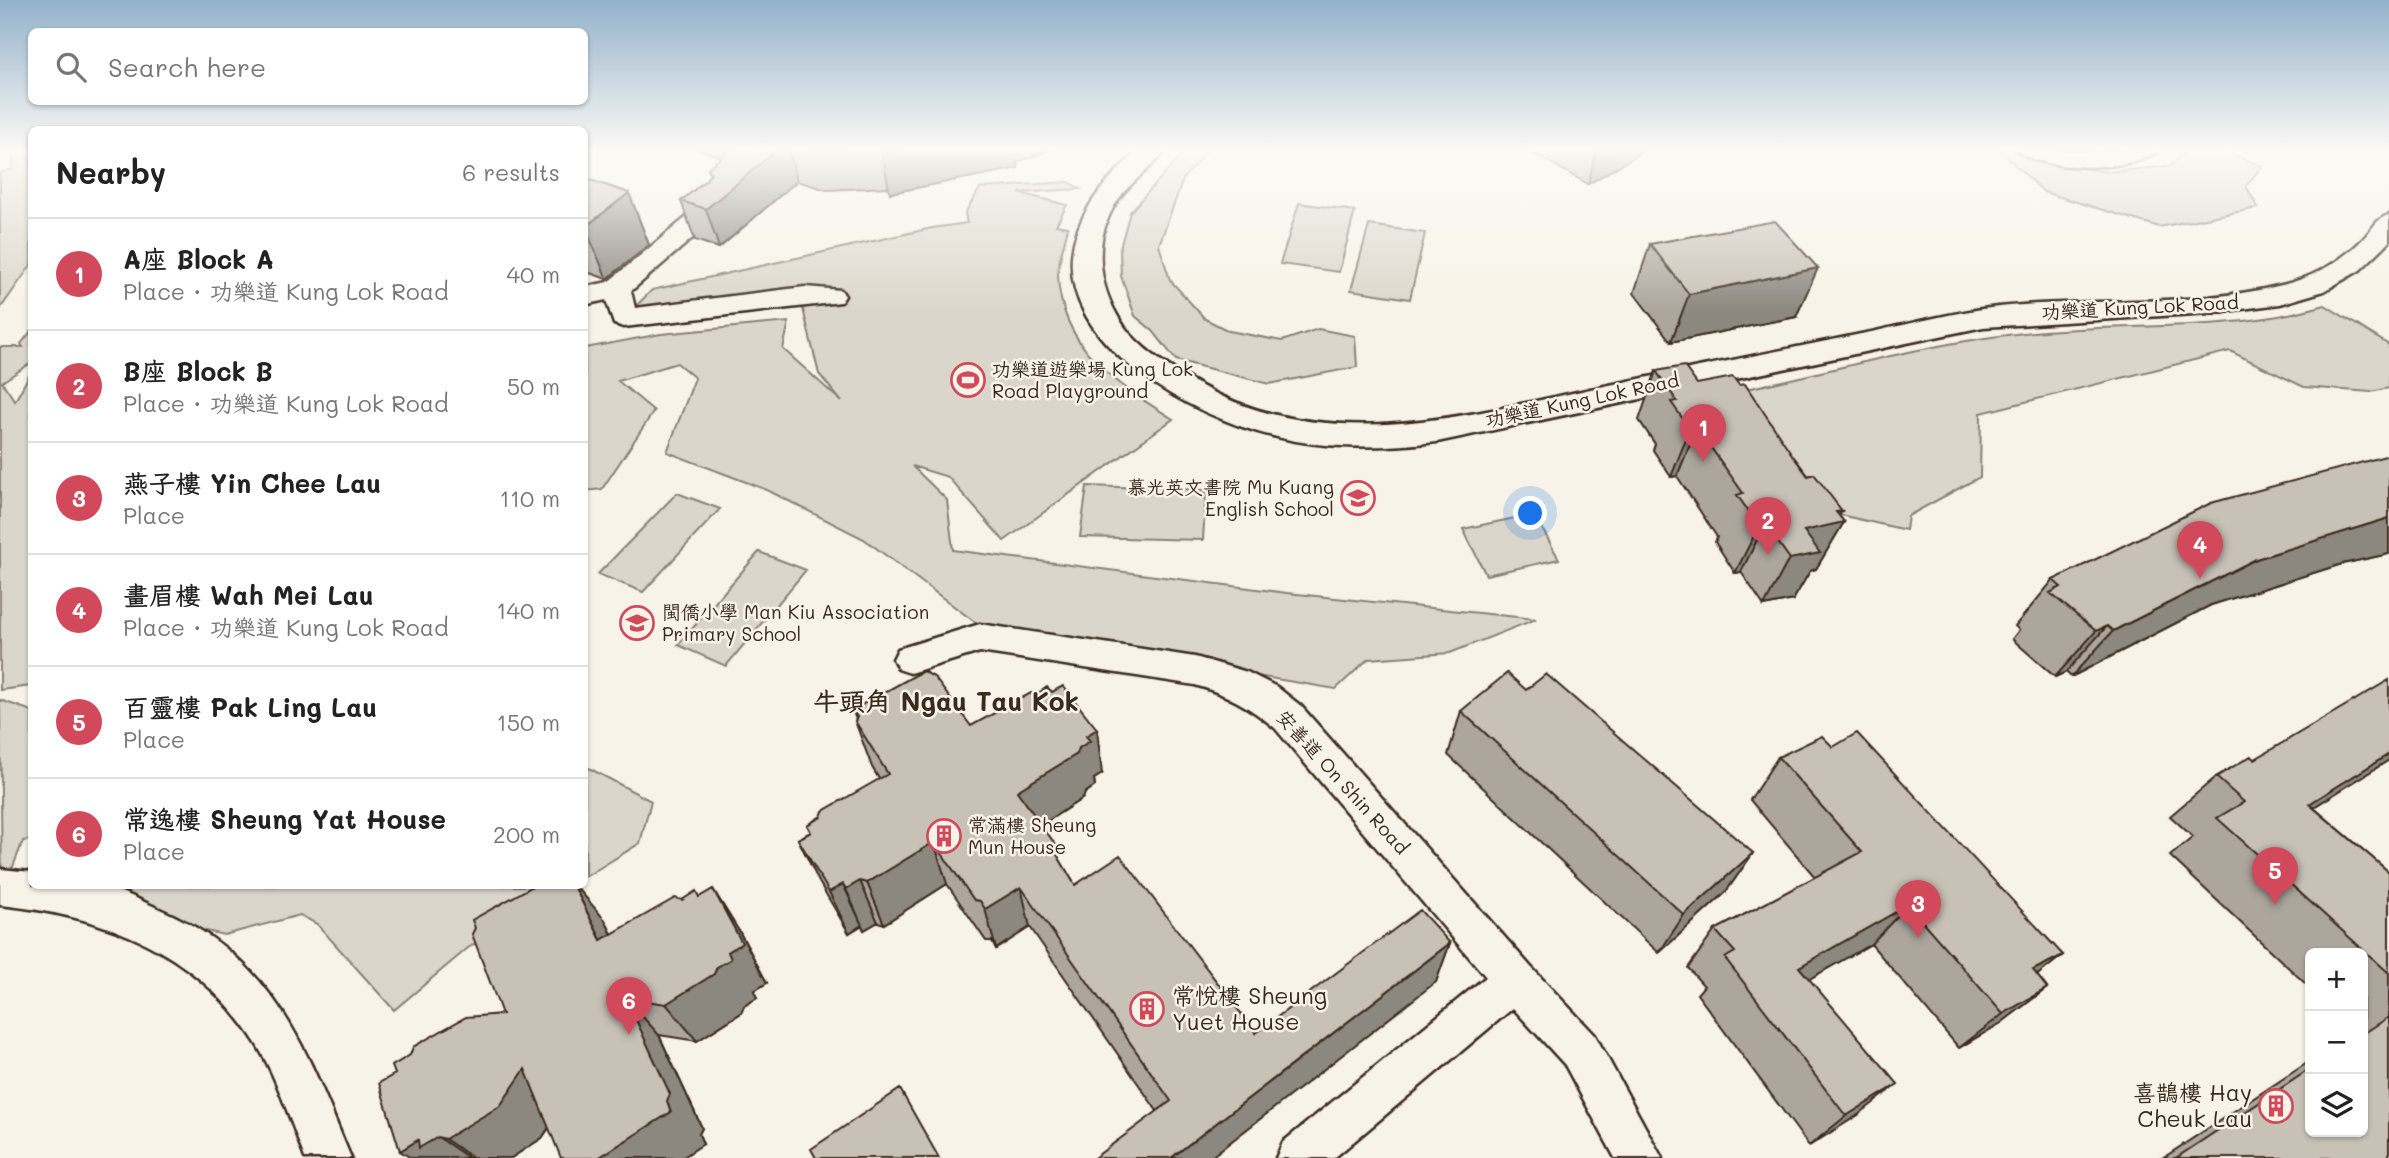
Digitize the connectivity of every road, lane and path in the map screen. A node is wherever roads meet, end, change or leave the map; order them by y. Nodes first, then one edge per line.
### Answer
1 (1106, 203) edge
2 (708, 212) edge
3 (2389, 223) edge
4 (617, 289) junction
5 (588, 295) edge
6 (831, 296) dead end
7 (910, 659) dead end
8 (0, 887) edge
9 (1515, 980) junction
10 (328, 1158) edge
11 (1299, 1158) edge
12 (1639, 1158) edge

1 - 3 street, 功樂道 Kung Lok Road
2 - 4 street
4 - 5 street
4 - 6 street
7 - 9 street, 安善道 On Shin Road
8 - 10 street
9 - 11 street
9 - 12 street, 安善道 On Shin Road

